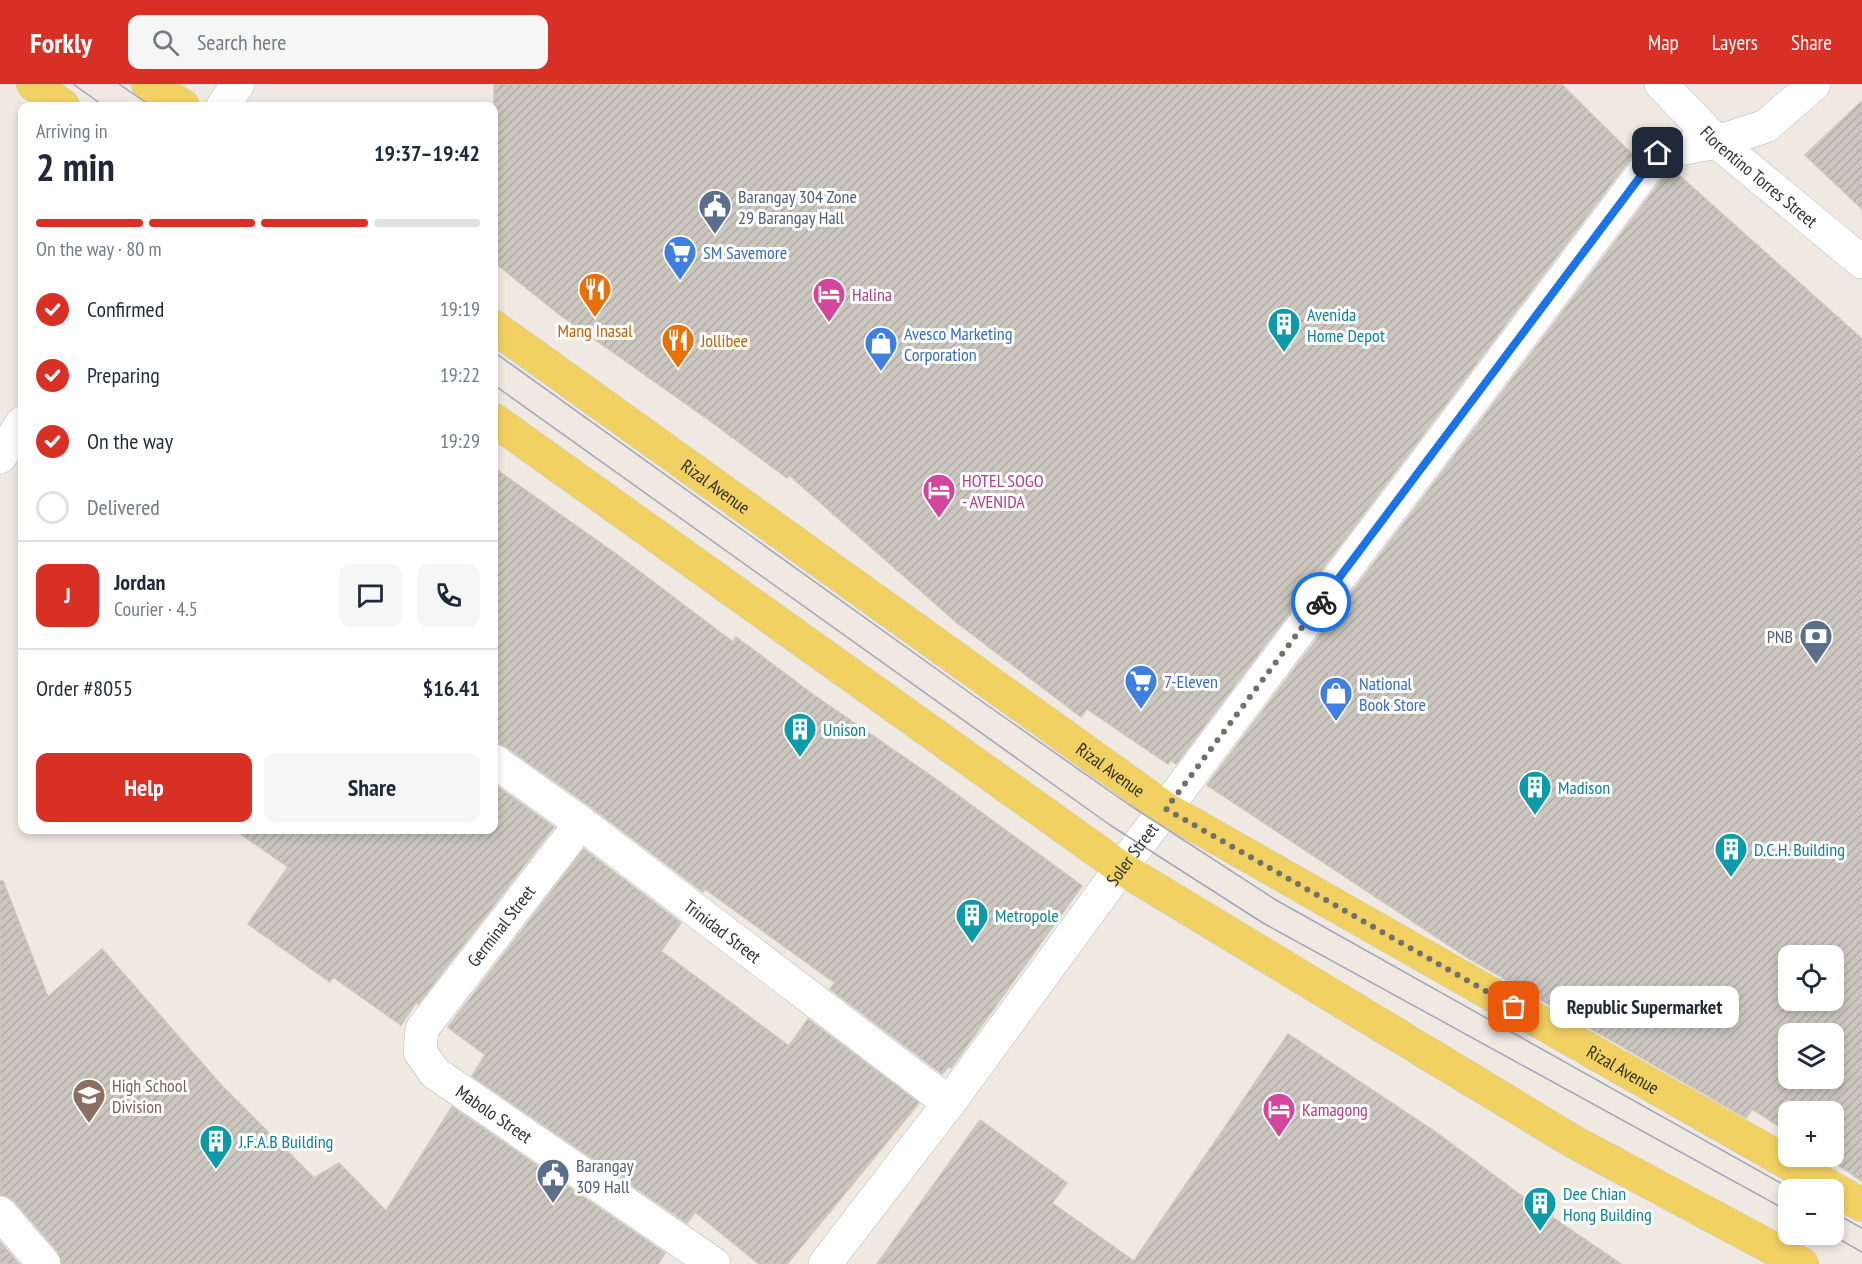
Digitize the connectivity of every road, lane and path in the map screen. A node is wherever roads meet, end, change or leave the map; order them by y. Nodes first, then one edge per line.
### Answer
1 (33, 84) edge
2 (148, 84) edge
3 (238, 84) edge
4 (1661, 84) edge
5 (1814, 84) edge
6 (58, 102) edge
7 (177, 102) edge
8 (226, 102) edge
9 (1717, 142) junction
10 (1862, 262) edge
11 (498, 330) edge
12 (16, 421) edge
13 (498, 423) edge
14 (0, 457) edge
15 (498, 764) edge
16 (1166, 809) junction
17 (581, 823) junction
18 (1120, 868) junction
19 (422, 1029) joint
20 (949, 1103) junction
21 (1862, 1205) edge
22 (0, 1213) edge
23 (44, 1264) edge
24 (714, 1264) edge
25 (825, 1264) edge
26 (1802, 1264) edge

1 - 6 main road
2 - 7 main road
3 - 8 street
4 - 9 street, Florentino Torres Street
5 - 9 street, Soler Street
9 - 10 street, Florentino Torres Street
9 - 16 street, Soler Street
11 - 16 main road, Rizal Avenue
12 - 14 street
13 - 18 main road
15 - 17 street, Trinidad Street
16 - 18 street, Soler Street
16 - 21 main road, Rizal Avenue
17 - 19 street, Germinal Street
17 - 20 street, Trinidad Street
18 - 20 street, Soler Street
18 - 26 main road
19 - 24 street, Mabolo Street
20 - 25 street, Soler Street
22 - 23 street

